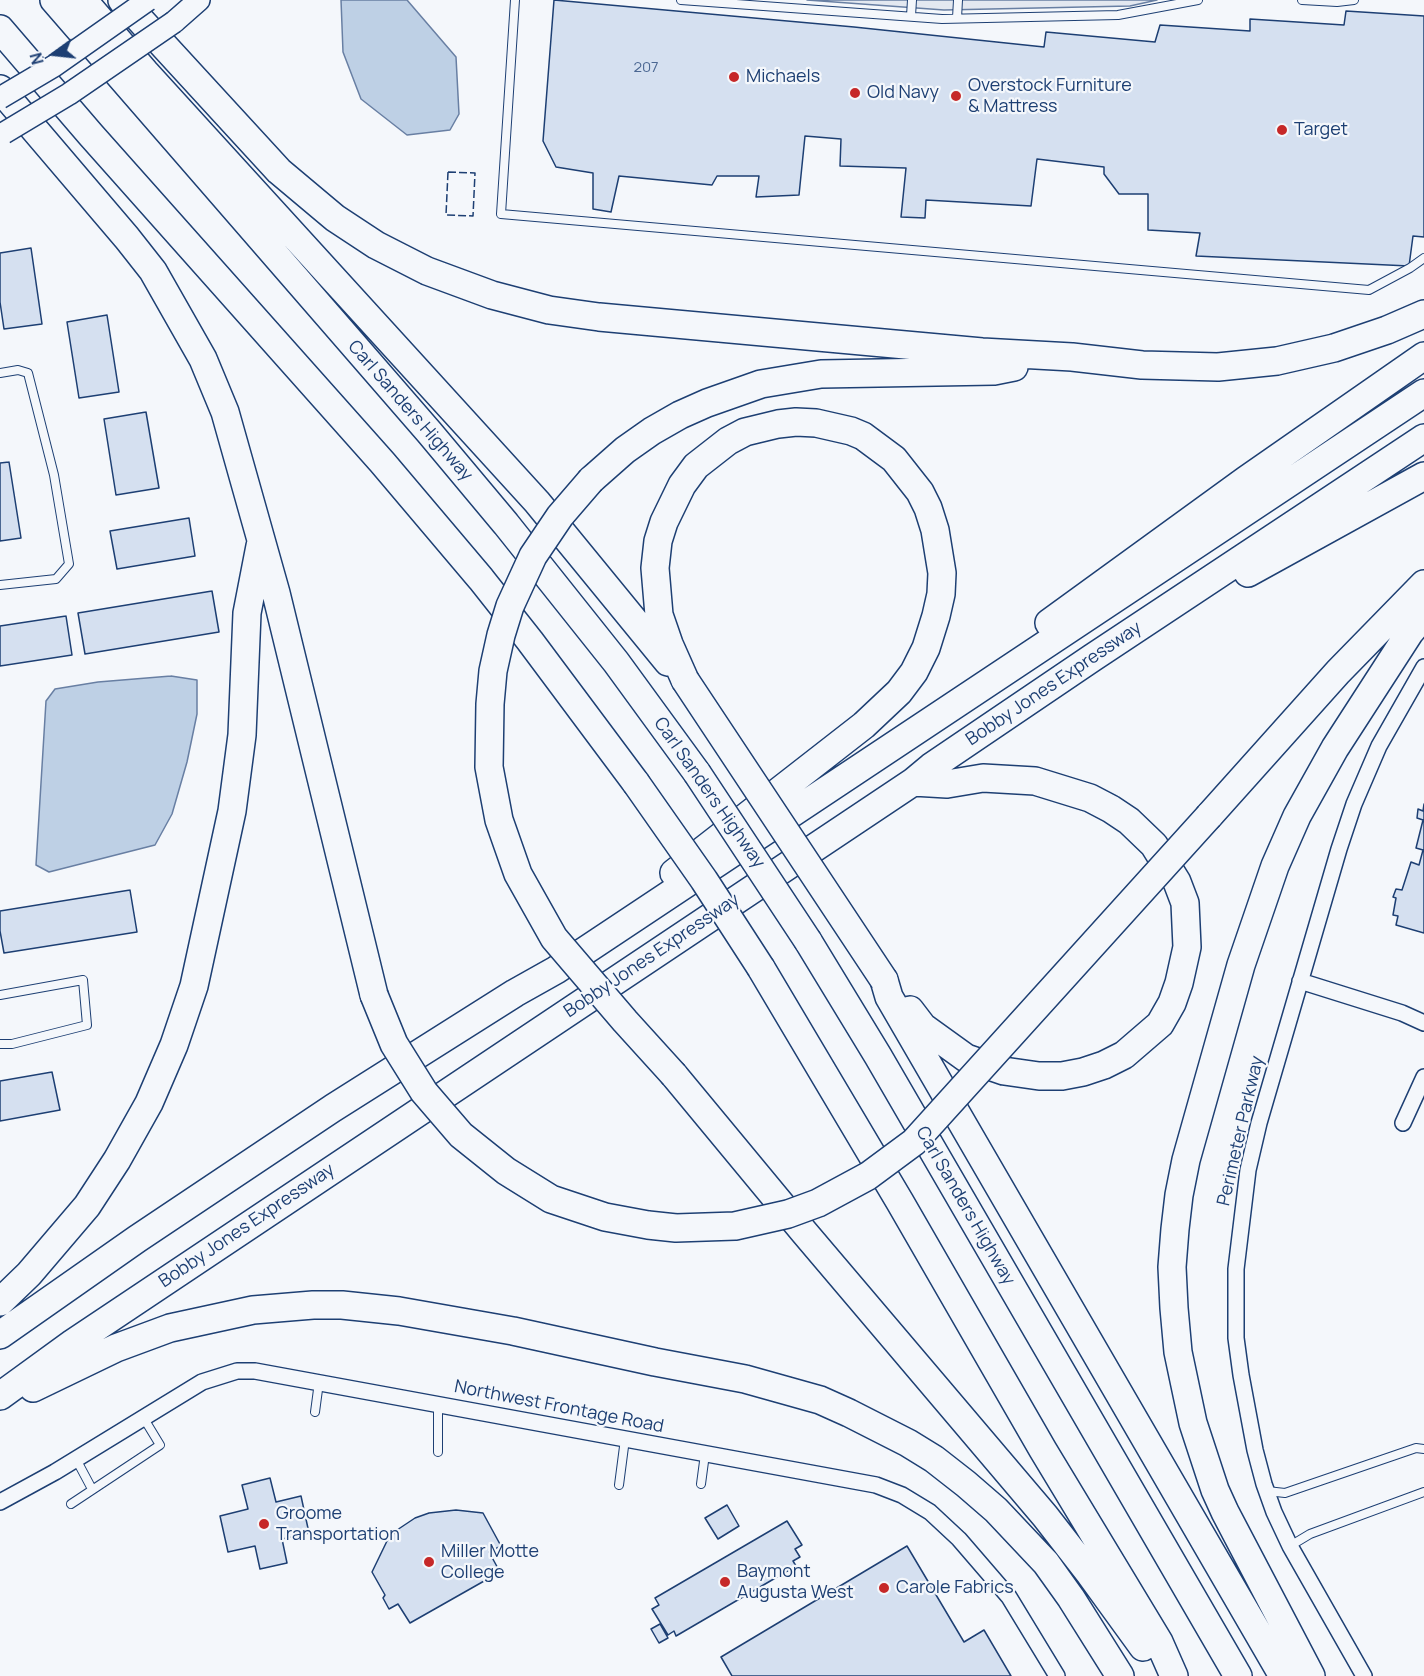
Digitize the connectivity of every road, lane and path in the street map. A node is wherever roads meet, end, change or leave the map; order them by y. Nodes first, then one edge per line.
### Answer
1 (54, 0) edge
2 (83, 0) edge
3 (122, 0) edge
4 (148, 0) edge
5 (199, 0) edge
6 (515, 0) edge
7 (681, 0) edge
8 (912, 0) edge
9 (958, 0) edge
10 (1198, 0) edge
11 (1302, 0) edge
12 (1354, 0) edge
13 (178, 13) edge
14 (910, 16) junction
15 (957, 18) junction
16 (0, 29) edge
17 (0, 89) edge
18 (0, 98) edge
19 (2, 134) edge
20 (1424, 258) edge
21 (1424, 314) edge
22 (1424, 356) edge
23 (1072, 357) junction
24 (0, 373) edge
25 (1424, 393) edge
26 (1424, 438) edge
27 (1424, 476) edge
28 (261, 539) junction
29 (1424, 584) edge
30 (0, 585) edge
31 (1424, 616) edge
32 (1092, 658) junction
33 (1424, 668) edge
34 (685, 680) junction
35 (951, 708) junction
36 (913, 782) junction
37 (884, 980) junction
38 (1300, 981) junction
39 (514, 993) junction
40 (0, 995) edge
41 (1424, 1023) edge
42 (0, 1044) edge
43 (1424, 1077) edge
44 (1403, 1123) dead end
45 (0, 1302) edge
46 (0, 1335) edge
47 (319, 1382) junction
48 (0, 1396) edge
49 (0, 1403) edge
50 (438, 1404) junction
51 (315, 1412) dead end
52 (143, 1417) junction
53 (625, 1439) junction
54 (1424, 1449) edge
55 (438, 1452) dead end
56 (705, 1454) junction
57 (76, 1459) junction
58 (701, 1484) dead end
59 (619, 1485) dead end
60 (92, 1490) junction
61 (1267, 1491) junction
62 (1424, 1492) edge
63 (0, 1502) edge
64 (71, 1504) dead end
65 (1290, 1546) junction
66 (1174, 1675) edge
67 (1057, 1676) edge
68 (1120, 1676) edge
69 (1238, 1676) edge
70 (1283, 1676) edge
71 (1311, 1676) edge
72 (1364, 1676) edge

1 - 69 highway, Carl Sanders Highway, bridge
2 - 34 highway
3 - 23 highway
4 - 18 main road, bridge
5 - 13 main road
6 - 20 lane
7 - 14 lane
8 - 14 lane
9 - 15 lane
10 - 15 lane
11 - 12 lane
13 - 19 main road, bridge
14 - 15 lane
16 - 66 highway, bridge
17 - 28 highway
21 - 23 highway
22 - 35 highway
23 - 66 highway, bridge
24 - 30 lane
25 - 35 highway, Bobby Jones Expressway
26 - 32 highway, Bobby Jones Expressway
27 - 32 highway
28 - 29 highway, bridge
28 - 45 highway
31 - 71 highway
32 - 36 highway, Bobby Jones Expressway
33 - 38 street, Perimeter Parkway
34 - 37 highway, bridge
34 - 39 highway
35 - 39 highway, Bobby Jones Expressway
36 - 37 highway
36 - 48 highway, Bobby Jones Expressway
37 - 70 highway
38 - 41 street
38 - 61 street, Perimeter Parkway
39 - 46 highway, Bobby Jones Expressway
40 - 42 lane
43 - 44 street
47 - 50 street, Northwest Frontage Road
47 - 51 lane
47 - 52 street, Northwest Frontage Road
49 - 68 highway
50 - 53 street, Northwest Frontage Road
50 - 55 lane
52 - 57 street, Northwest Frontage Road
52 - 60 lane
53 - 56 street, Northwest Frontage Road
53 - 59 lane
54 - 61 lane
56 - 58 lane
56 - 67 street, Northwest Frontage Road
57 - 60 lane
57 - 63 street, Northwest Frontage Road
60 - 64 lane
61 - 65 street, Perimeter Parkway
62 - 65 lane
65 - 72 street, Perimeter Parkway

